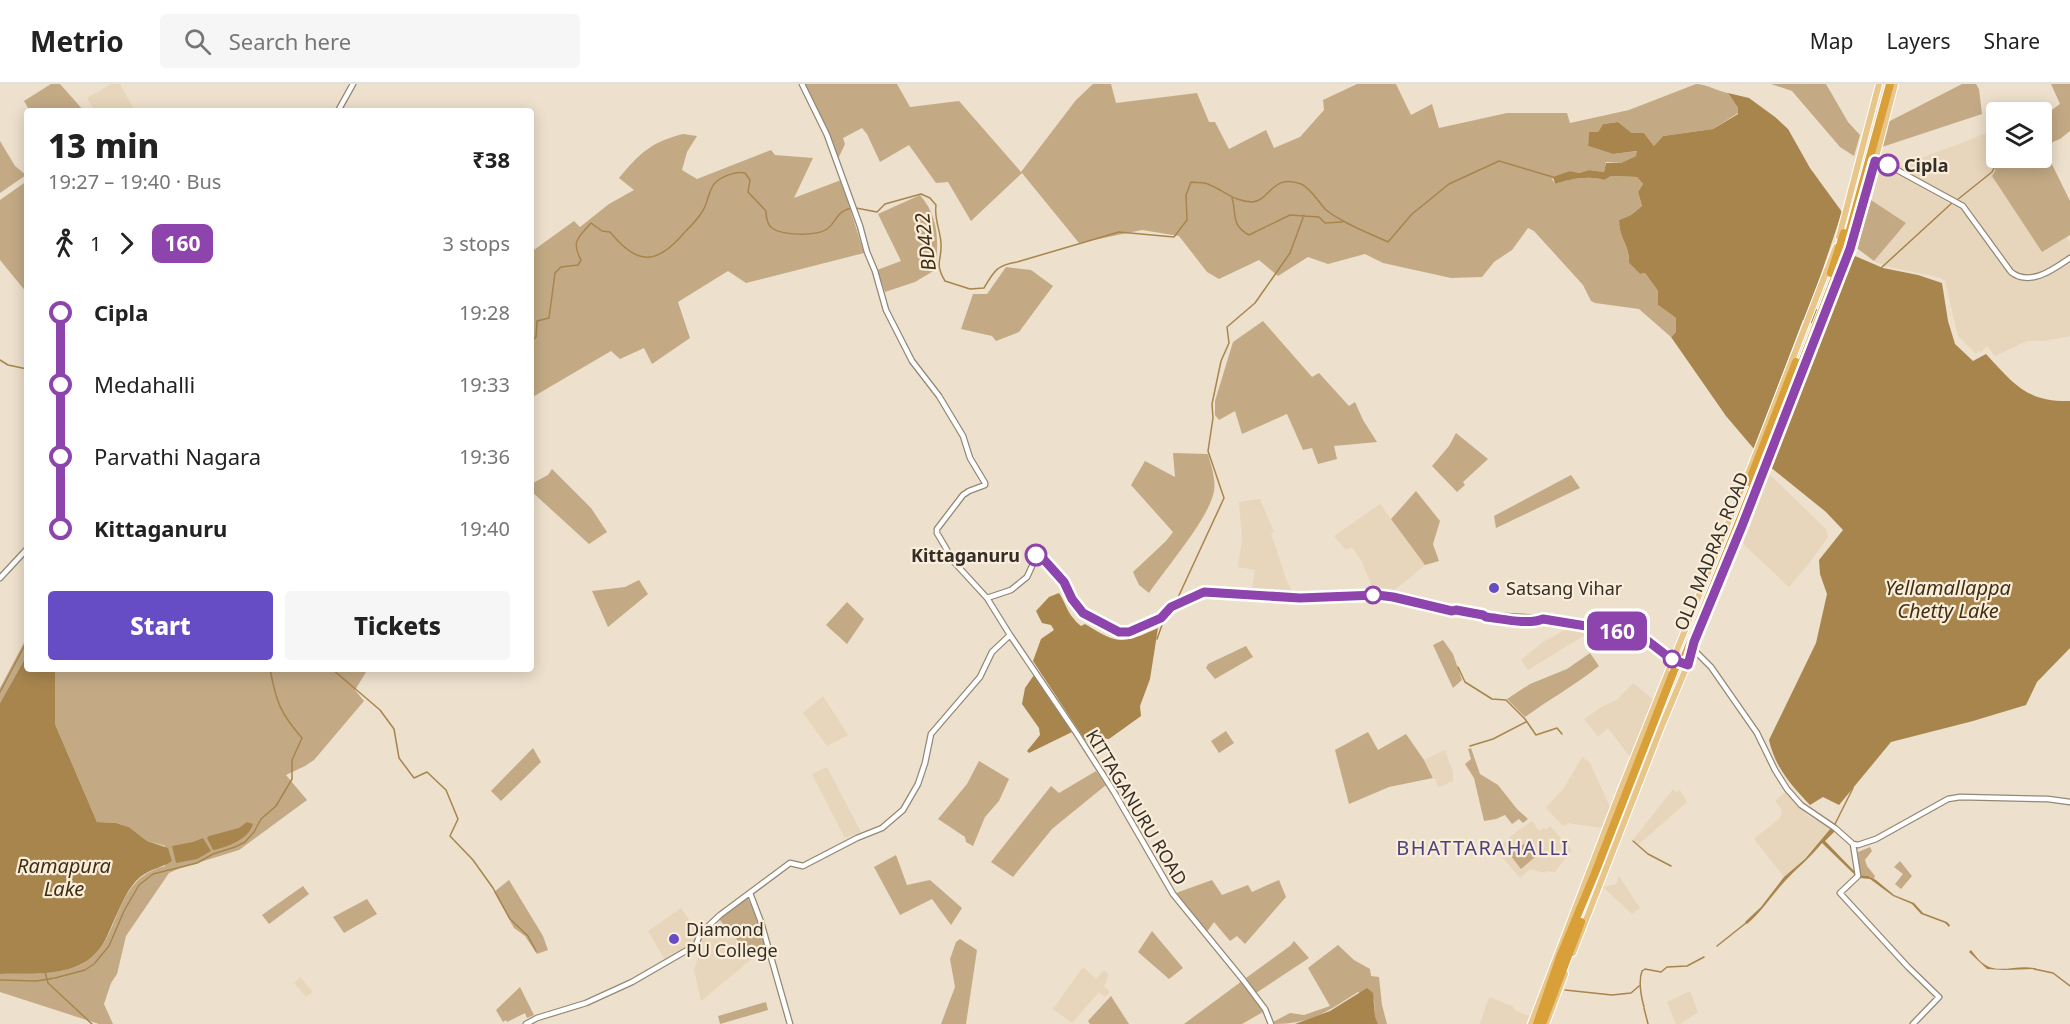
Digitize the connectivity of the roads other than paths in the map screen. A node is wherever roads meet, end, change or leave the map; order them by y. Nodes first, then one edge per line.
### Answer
1 (353, 84) edge
2 (801, 84) edge
3 (1890, 84) edge
4 (1895, 84) edge
5 (1881, 88) edge
6 (340, 108) edge
7 (1875, 161) junction
8 (2070, 258) edge
9 (1820, 309) junction
10 (1813, 326) junction
11 (1774, 439) junction
12 (1758, 461) junction
13 (24, 552) edge
14 (0, 578) edge
15 (987, 598) junction
16 (1010, 635) junction
17 (1693, 649) junction
18 (1701, 656) junction
19 (1672, 664) junction
20 (1687, 667) junction
21 (2070, 802) edge
22 (1617, 822) junction
23 (1853, 844) junction
24 (750, 893) junction
25 (1560, 983) junction
26 (526, 1024) edge
27 (790, 1024) edge
28 (1271, 1024) edge
29 (1531, 1024) edge
30 (1537, 1024) edge
31 (1544, 1024) edge
32 (1913, 1024) edge

1 - 6 street
2 - 15 street, KITTAGANURU ROAD
3 - 9 highway, OLD MADRAS ROAD
4 - 7 main road
5 - 9 highway, OLD MADRAS ROAD
7 - 8 street
7 - 9 main road
9 - 10 highway, OLD MADRAS ROAD
10 - 11 highway, OLD MADRAS ROAD
10 - 12 highway, OLD MADRAS ROAD
11 - 12 highway, OLD MADRAS ROAD
11 - 17 main road
12 - 19 main road
12 - 22 highway, OLD MADRAS ROAD
13 - 14 street
15 - 16 street, KITTAGANURU ROAD
15 - 19 street
16 - 24 street
16 - 28 street, KITTAGANURU ROAD
17 - 18 street
17 - 20 main road
18 - 20 street
18 - 23 street
19 - 20 main road
19 - 29 main road
20 - 25 main road
21 - 23 street
22 - 25 highway, OLD MADRAS ROAD
22 - 30 highway, OLD MADRAS ROAD
23 - 32 street
24 - 26 street
24 - 27 street
25 - 31 highway, OLD MADRAS ROAD

